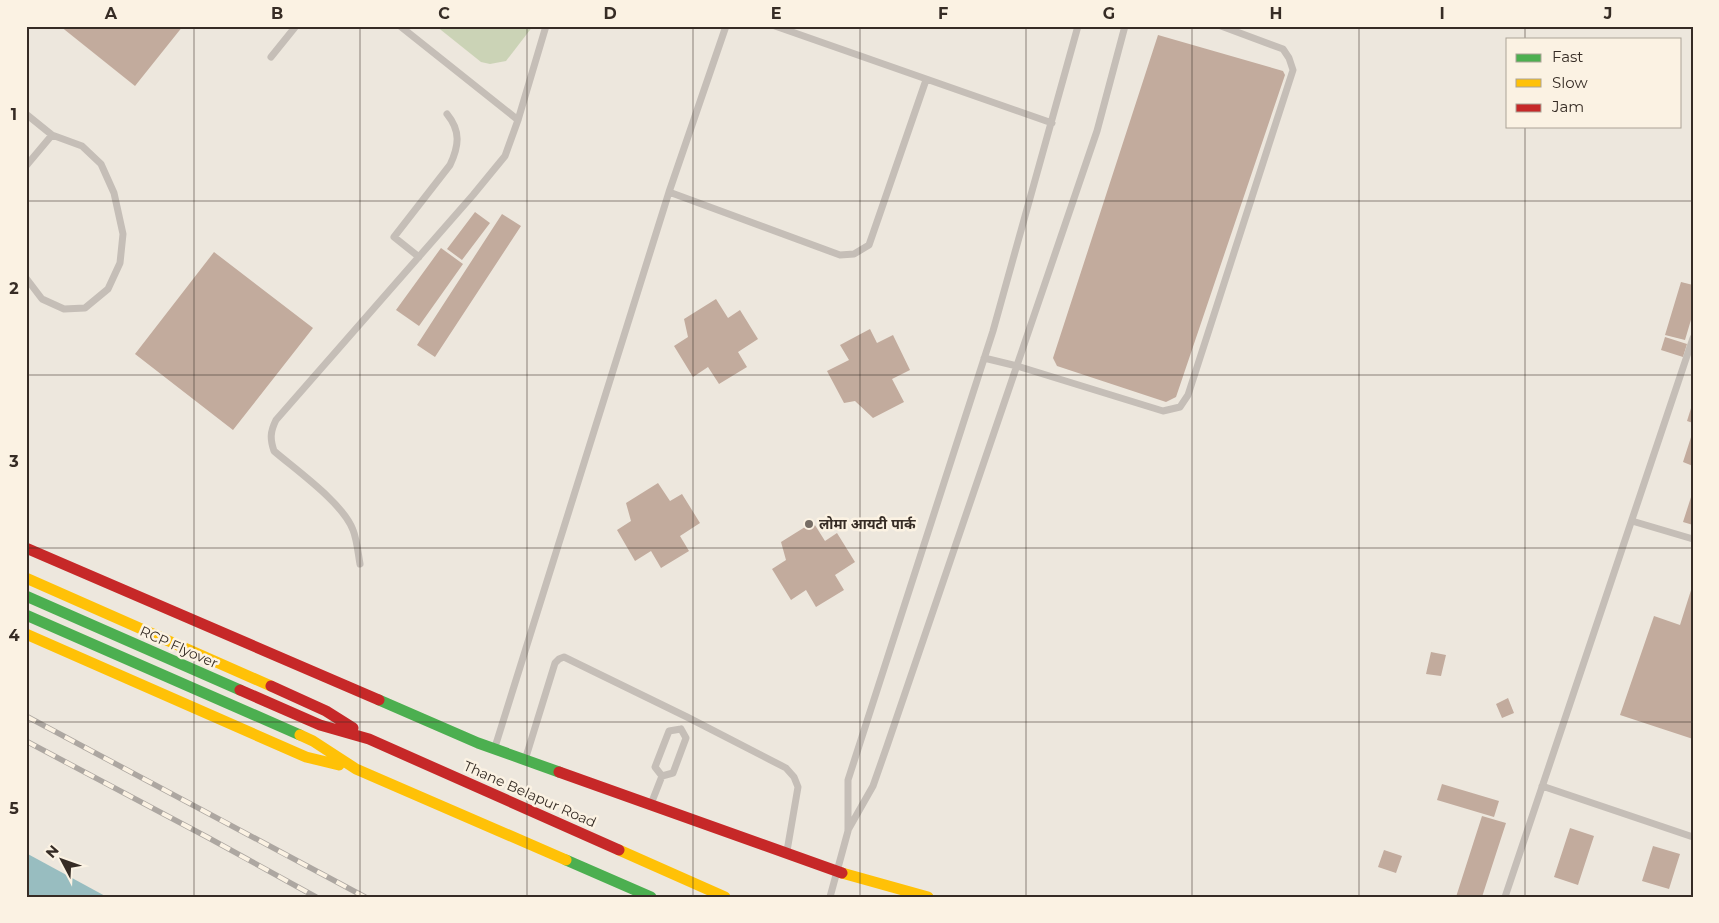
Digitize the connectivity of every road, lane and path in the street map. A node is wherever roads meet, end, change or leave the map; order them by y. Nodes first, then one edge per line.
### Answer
1 (296, 26) edge
2 (400, 26) edge
3 (546, 26) edge
4 (726, 26) edge
5 (775, 26) edge
6 (1078, 26) edge
7 (1125, 26) edge
8 (1222, 26) edge
9 (271, 57) dead end
10 (926, 80) junction
11 (26, 114) edge
12 (448, 114) dead end
13 (518, 120) junction
14 (1052, 123) junction
15 (52, 135) junction
16 (26, 166) edge
17 (669, 192) junction
18 (419, 257) junction
19 (26, 278) edge
20 (1693, 338) edge
21 (984, 358) junction
22 (1017, 366) junction
23 (1632, 521) junction
24 (1693, 539) edge
25 (26, 548) edge
26 (360, 564) dead end
27 (26, 578) edge
28 (26, 596) edge
29 (26, 615) edge
30 (26, 634) edge
31 (687, 716) junction
32 (320, 725) joint
33 (681, 729) junction
34 (369, 739) junction
35 (494, 749) junction
36 (525, 760) junction
37 (356, 769) junction
38 (662, 776) junction
39 (1542, 786) junction
40 (651, 805) junction
41 (848, 831) junction
42 (1693, 837) edge
43 (787, 854) junction
44 (837, 871) junction
45 (651, 897) edge
46 (726, 897) edge
47 (830, 897) edge
48 (928, 897) edge
49 (1505, 897) edge

1 - 9 lane
2 - 13 lane
3 - 13 lane
4 - 17 lane
5 - 10 lane
6 - 14 lane
7 - 22 lane
8 - 22 lane
10 - 14 lane
10 - 17 lane
11 - 15 lane
12 - 18 lane
13 - 18 lane
14 - 21 lane
15 - 16 lane
15 - 19 lane
17 - 35 lane
18 - 26 lane
20 - 23 lane
21 - 22 lane
21 - 41 lane
22 - 41 lane
23 - 24 lane
23 - 39 lane
25 - 35 main road
27 - 34 main road
28 - 32 main road, RCP Flyover
29 - 37 main road
30 - 37 main road
31 - 33 lane
31 - 36 lane
31 - 43 lane
32 - 34 main road, Thane Belapur Road
33 - 38 lane
33 - 38 lane
34 - 46 main road, Thane Belapur Road
35 - 36 main road
36 - 40 main road
37 - 45 main road
38 - 40 lane
39 - 42 lane
39 - 49 lane
40 - 43 main road
41 - 44 lane
43 - 44 main road
44 - 47 lane
44 - 48 main road

